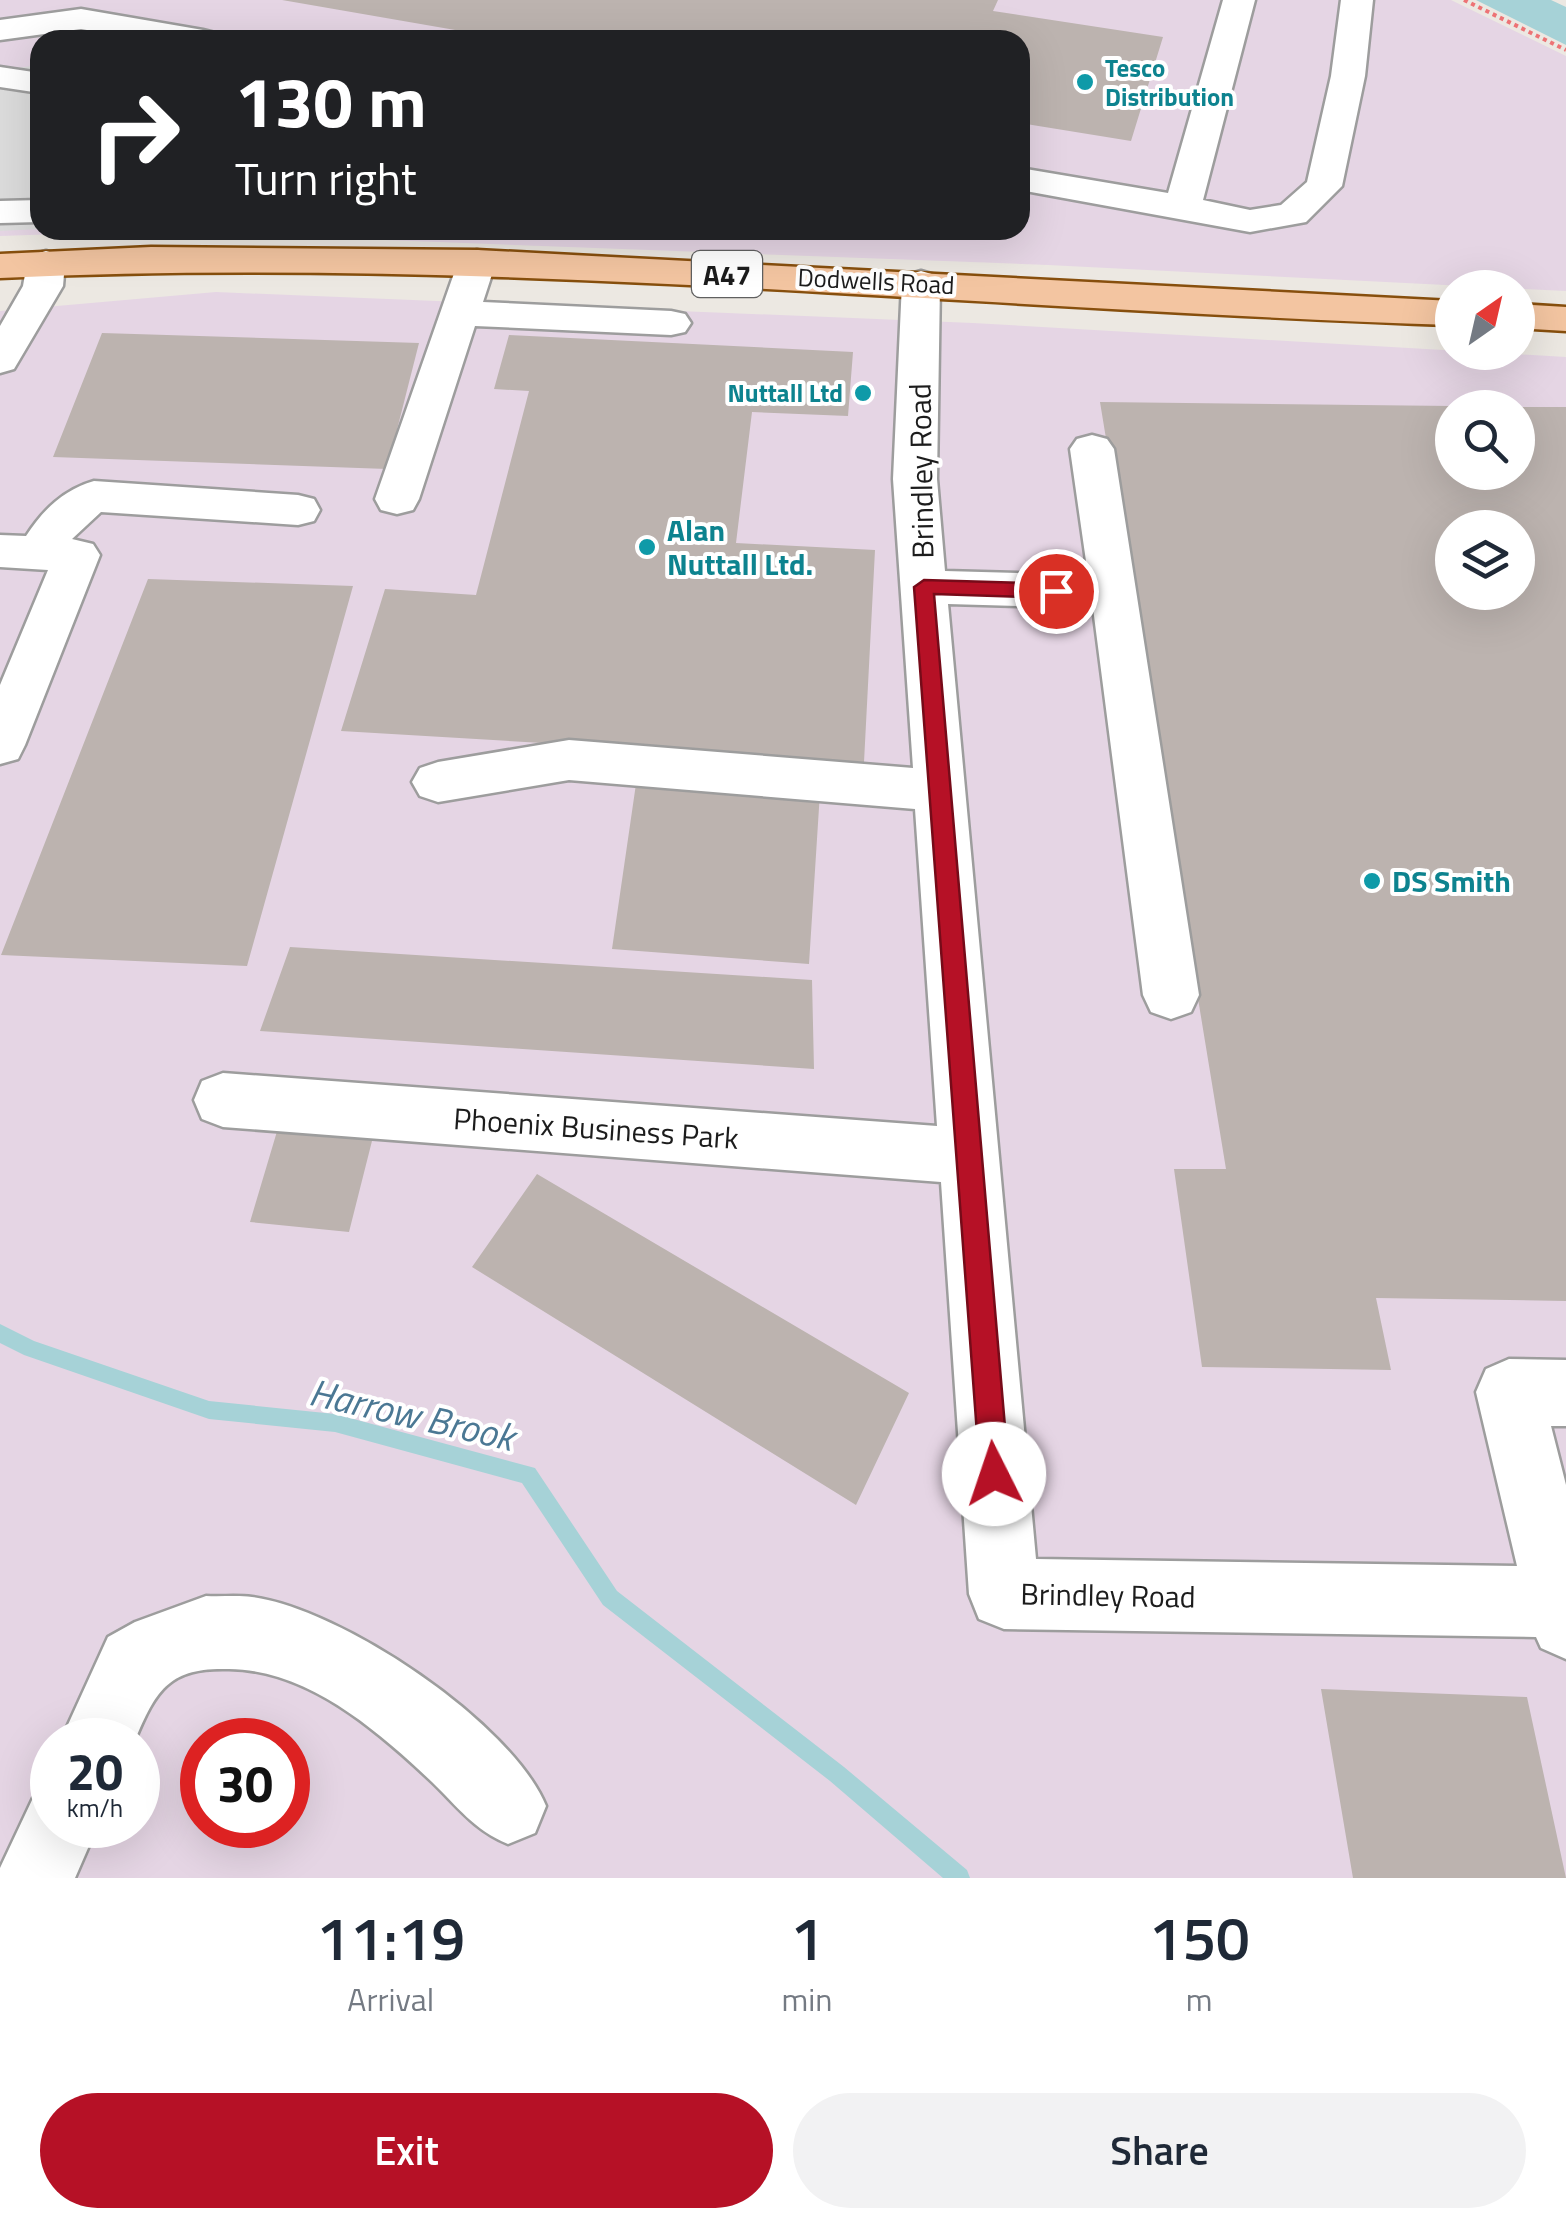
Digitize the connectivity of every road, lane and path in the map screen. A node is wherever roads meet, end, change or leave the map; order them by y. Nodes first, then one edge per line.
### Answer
1 (8, 0) edge
2 (1238, 0) edge
3 (1357, 0) edge
4 (1464, 0) edge
5 (80, 19) junction
6 (0, 30) edge
7 (144, 30) edge
8 (1566, 50) edge
9 (0, 77) edge
10 (30, 82) edge
11 (1030, 181) edge
12 (1183, 207) junction
13 (30, 211) edge
14 (0, 212) edge
15 (477, 262) junction
16 (46, 263) junction
17 (0, 266) edge
18 (921, 283) junction
19 (1435, 312) edge
20 (460, 313) junction
21 (1535, 317) edge
22 (1566, 319) edge
23 (671, 324) dead end
24 (0, 360) edge
25 (1092, 449) dead end
26 (397, 499) dead end
27 (298, 510) dead end
28 (20, 552) edge
29 (924, 587) junction
30 (1114, 592) junction
31 (0, 744) edge
32 (438, 782) dead end
33 (940, 792) junction
34 (1171, 995) dead end
35 (223, 1100) dead end
36 (969, 1156) junction
37 (1566, 1393) edge
38 (1565, 1609) edge
39 (108, 1718) edge
40 (508, 1806) dead end
41 (50, 1848) edge
42 (36, 1878) edge

1 - 5 street
2 - 12 street
3 - 12 street
4 - 8 path
5 - 6 street
5 - 7 street
9 - 10 street
11 - 12 street
13 - 14 street
15 - 16 main road, Dodwells Road / A47
15 - 18 main road, Dodwells Road / A47
15 - 20 street
16 - 17 main road, Dodwells Road / A47
16 - 24 street
18 - 19 main road, Dodwells Road / A47
18 - 29 street, Brindley Road
20 - 23 street
20 - 26 street
21 - 22 main road
25 - 30 street
27 - 28 street
28 - 31 street
29 - 30 street
29 - 33 street, Brindley Road
30 - 34 street
32 - 33 street
33 - 36 street, Brindley Road
35 - 36 street, Phoenix Business Park
36 - 38 street, Brindley Road
37 - 38 street
39 - 40 street
41 - 42 street

